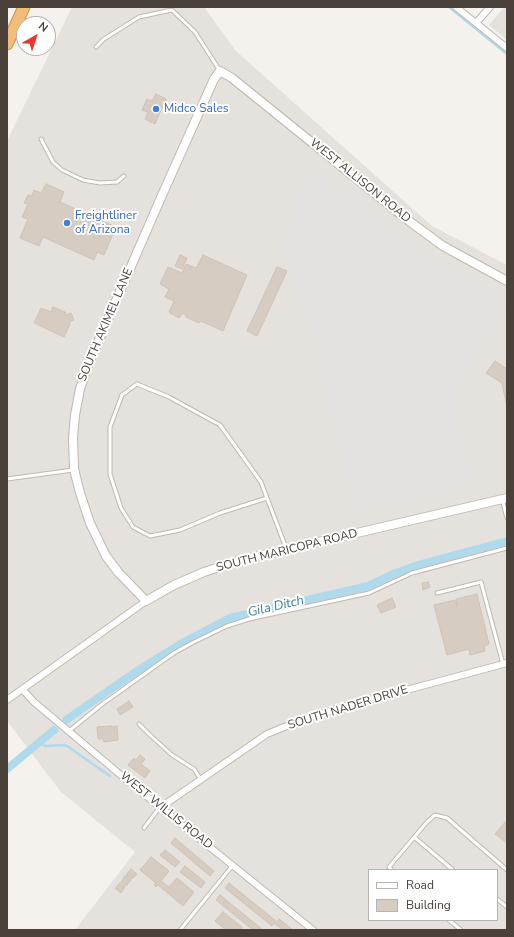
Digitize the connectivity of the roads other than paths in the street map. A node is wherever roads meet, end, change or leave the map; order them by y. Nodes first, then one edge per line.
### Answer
1 (24, 7) edge
2 (456, 7) edge
3 (490, 7) edge
4 (476, 23) junction
5 (7, 44) edge
6 (96, 47) dead end
7 (507, 48) edge
8 (220, 71) junction
9 (41, 139) dead end
10 (124, 176) dead end
11 (507, 281) edge
12 (74, 470) junction
13 (7, 479) edge
14 (267, 498) junction
15 (504, 499) edge
16 (507, 518) edge
17 (507, 548) edge
18 (286, 550) junction
19 (437, 593) dead end
20 (146, 601) junction
21 (505, 664) edge
22 (22, 689) junction
23 (7, 700) edge
24 (139, 724) dead end
25 (69, 732) junction
26 (201, 780) junction
27 (161, 807) junction
28 (144, 828) dead end
29 (414, 837) junction
30 (233, 865) junction
31 (391, 869) edge
32 (451, 869) edge
33 (507, 870) edge
34 (498, 900) edge
35 (507, 906) edge
36 (450, 921) edge
37 (180, 930) edge
38 (313, 930) edge
39 (460, 930) edge

1 - 5 highway
2 - 4 street
3 - 4 street
4 - 7 street
6 - 8 lane
8 - 11 street, WEST ALLISON ROAD
8 - 12 street, SOUTH AKIMEL LANE
9 - 10 lane
12 - 13 lane
12 - 20 street, SOUTH AKIMEL LANE
14 - 14 lane
14 - 18 lane
15 - 16 lane
15 - 18 street, SOUTH MARICOPA ROAD
17 - 25 lane
18 - 20 street, SOUTH MARICOPA ROAD
19 - 21 lane
20 - 22 street, SOUTH MARICOPA ROAD
21 - 26 street, SOUTH NADER DRIVE
22 - 23 street, SOUTH MARICOPA ROAD
22 - 25 street, WEST WILLIS ROAD
24 - 26 lane
25 - 27 street, WEST WILLIS ROAD
26 - 27 street, SOUTH NADER DRIVE
27 - 28 lane
27 - 30 street, WEST WILLIS ROAD
29 - 31 lane
29 - 32 lane
29 - 33 lane
30 - 37 lane
30 - 38 street, WEST WILLIS ROAD
34 - 35 lane
36 - 39 lane

